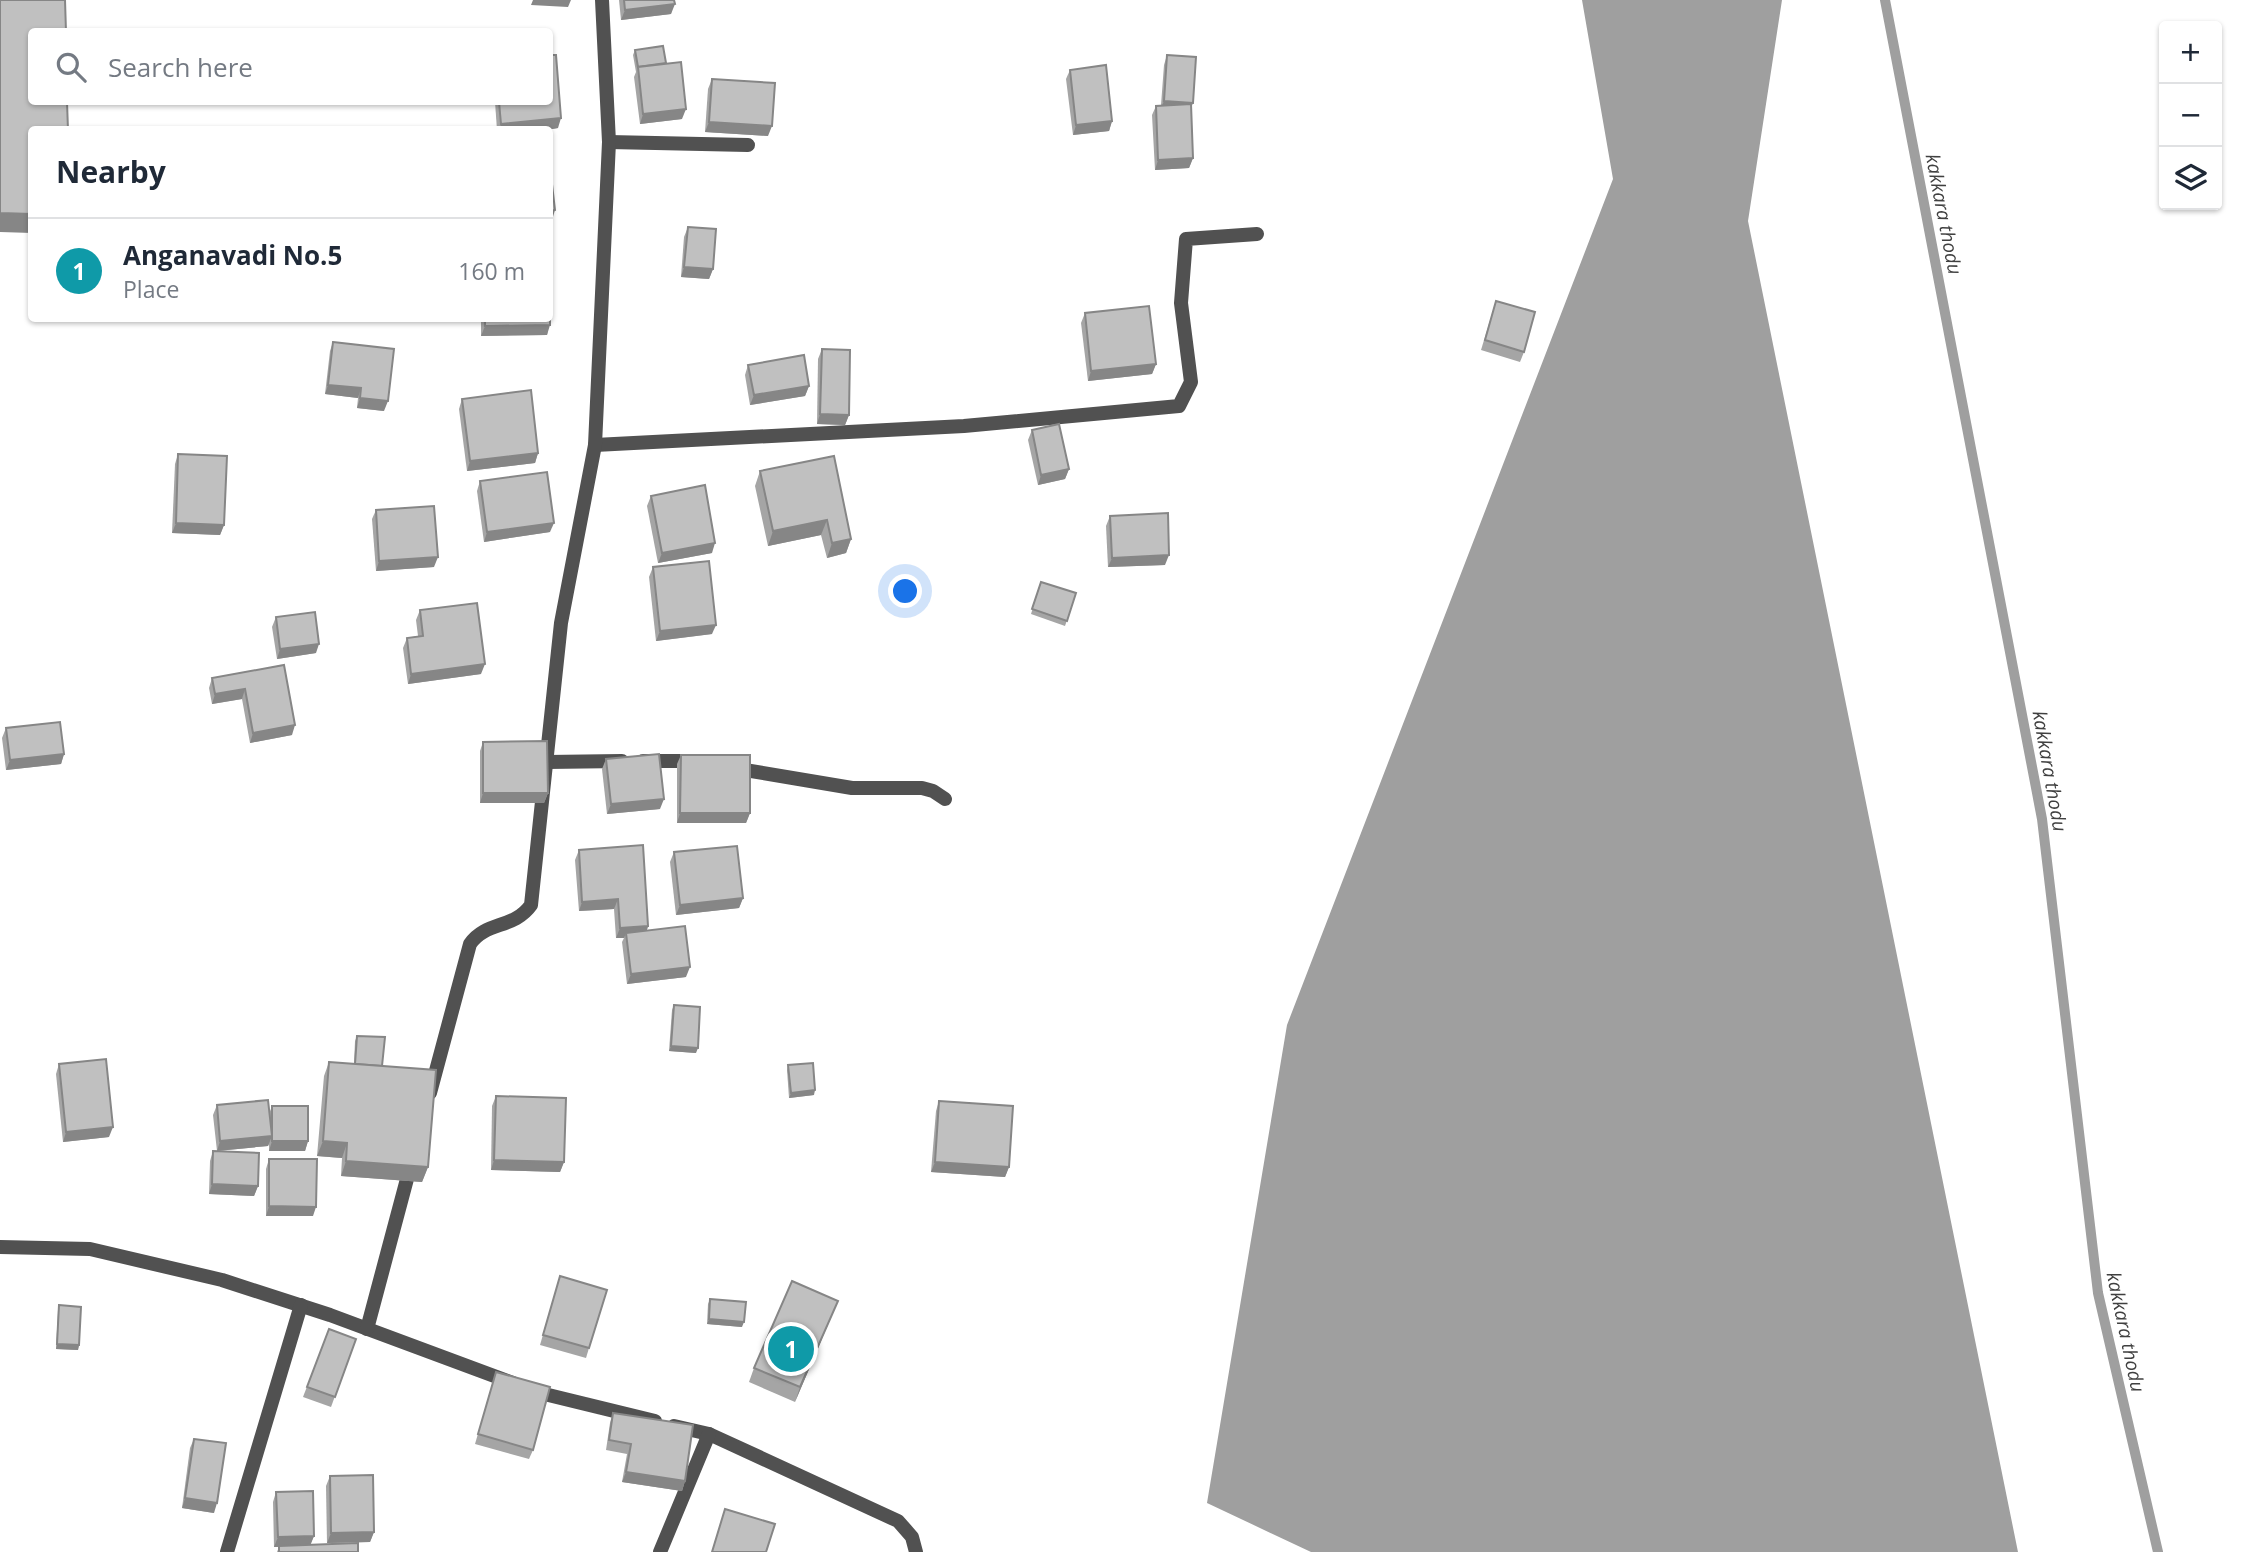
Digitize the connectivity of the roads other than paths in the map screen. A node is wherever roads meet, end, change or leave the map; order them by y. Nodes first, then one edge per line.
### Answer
1 (602, 0) edge
2 (609, 142) junction
3 (748, 145) dead end
4 (1257, 234) dead end
5 (595, 445) junction
6 (547, 762) junction
7 (945, 799) dead end
8 (428, 1103) edge
9 (413, 1157) edge
10 (0, 1247) edge
11 (301, 1306) junction
12 (367, 1329) junction
13 (709, 1434) junction
14 (226, 1552) edge
15 (660, 1552) edge
16 (916, 1552) edge

1 - 2 street
2 - 3 street
2 - 5 street
4 - 5 street
5 - 6 street
6 - 7 street
6 - 8 street
9 - 12 street
10 - 11 street
11 - 12 street
11 - 14 street
12 - 13 street
13 - 15 street
13 - 16 street

